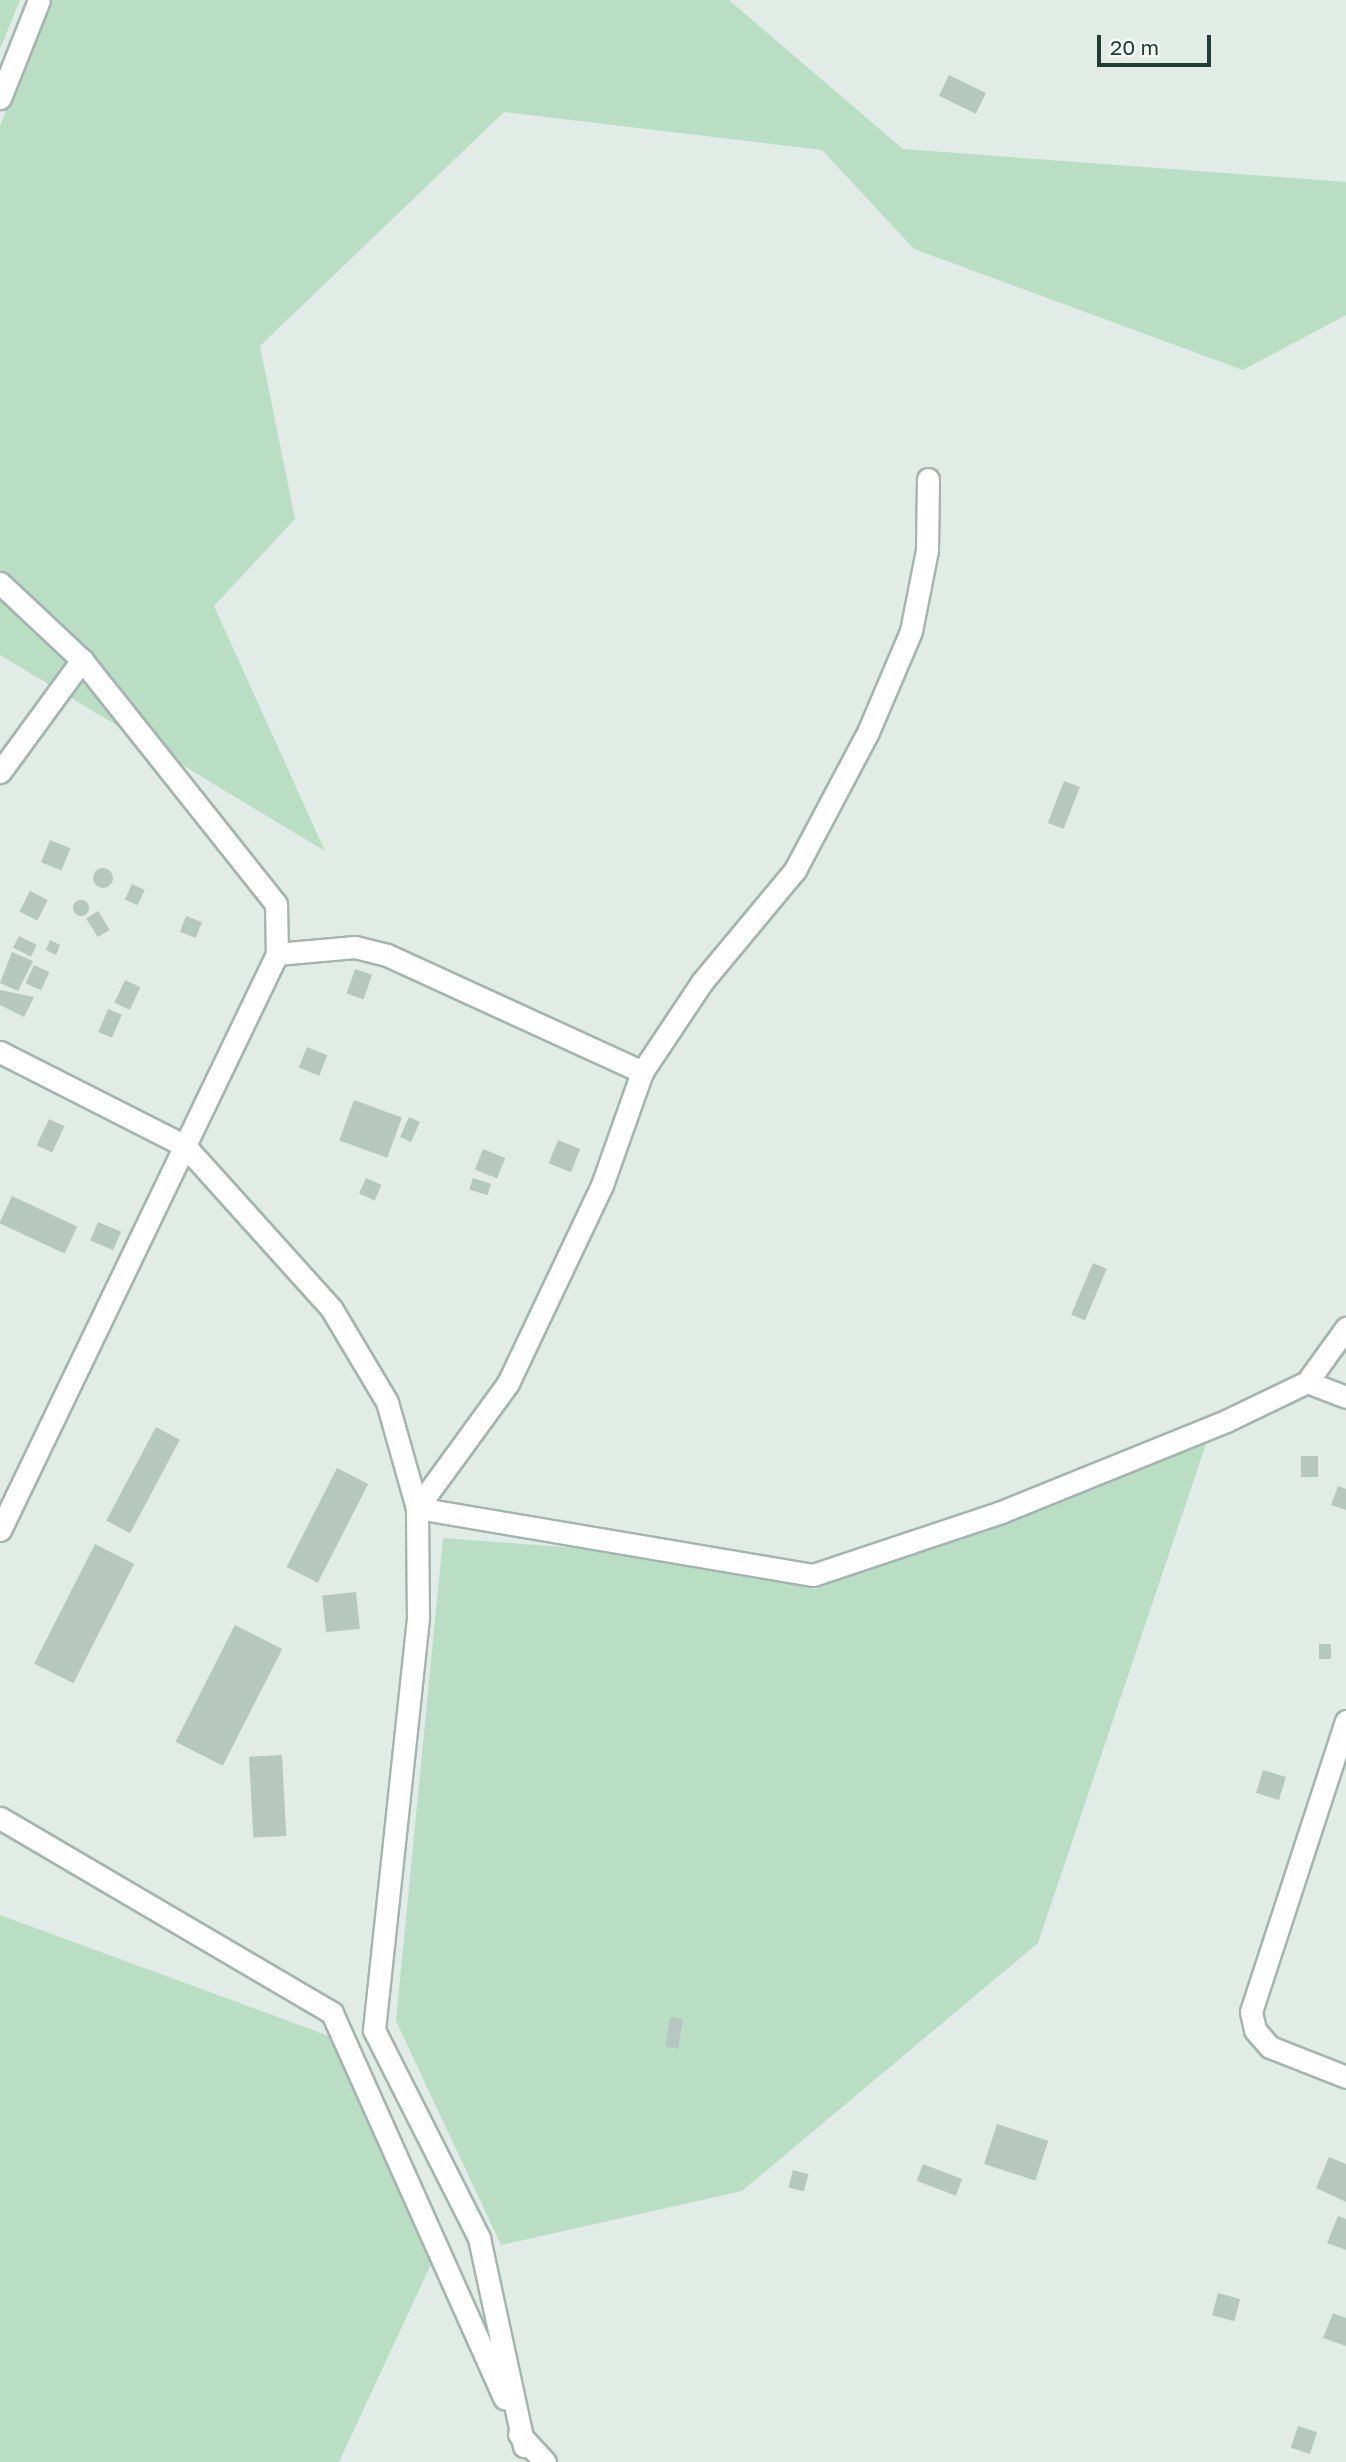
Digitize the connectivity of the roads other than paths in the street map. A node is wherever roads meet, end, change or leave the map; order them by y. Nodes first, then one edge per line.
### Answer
1 (38, 0) edge
2 (0, 98) edge
3 (928, 479) dead end
4 (0, 583) edge
5 (82, 660) junction
6 (0, 772) edge
7 (276, 954) junction
8 (0, 1052) edge
9 (642, 1072) junction
10 (185, 1146) junction
11 (1346, 1328) edge
12 (1307, 1382) junction
13 (1346, 1396) edge
14 (417, 1508) junction
15 (0, 1530) edge
16 (1346, 1721) edge
17 (0, 1818) edge
18 (1346, 2077) edge
19 (524, 2446) junction
20 (545, 2462) edge

1 - 2 street
3 - 9 street
4 - 5 street
5 - 6 street
5 - 7 street
7 - 9 street
7 - 10 street
8 - 10 street
9 - 14 street
10 - 14 street
10 - 15 street
11 - 12 street
12 - 13 street
12 - 14 street
14 - 19 street
16 - 18 street
17 - 19 street
19 - 20 street

